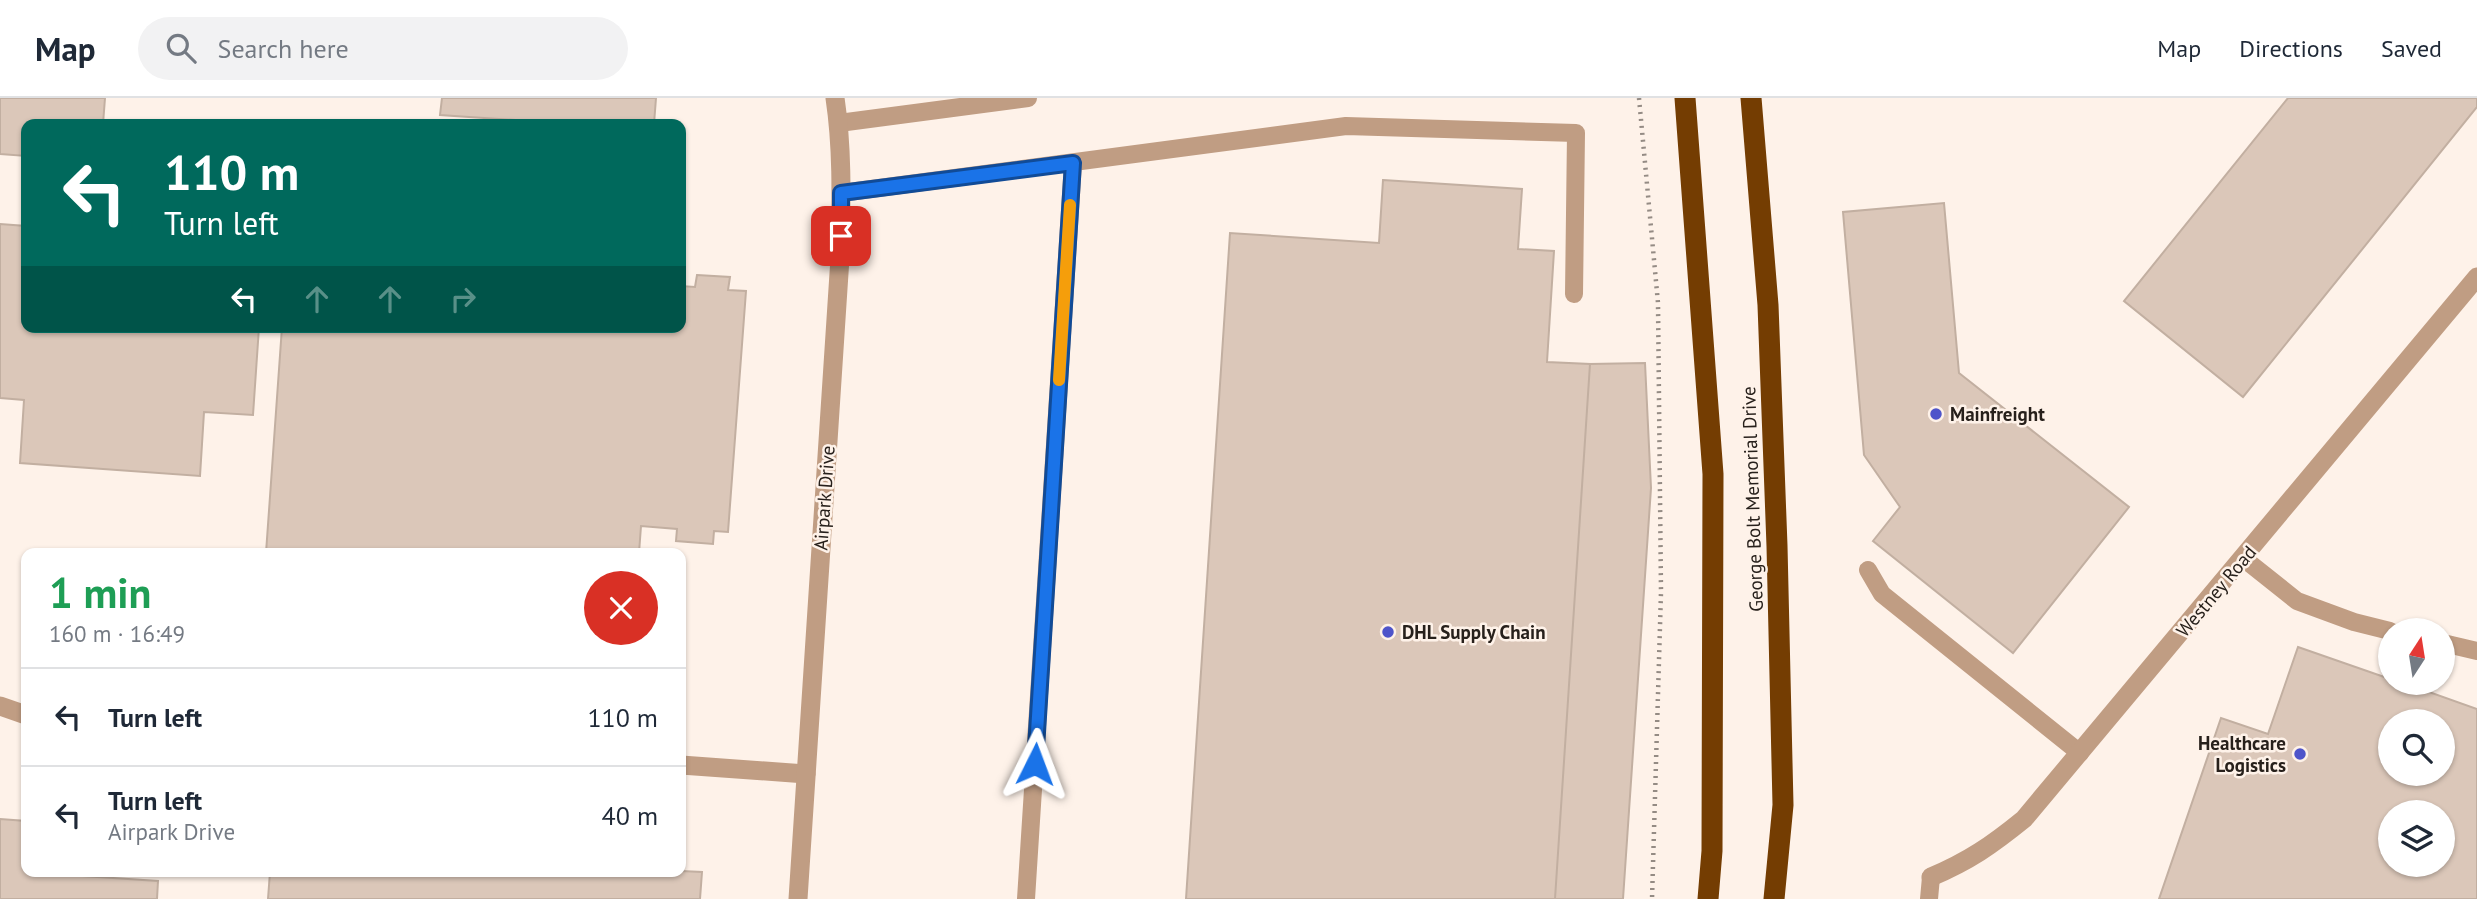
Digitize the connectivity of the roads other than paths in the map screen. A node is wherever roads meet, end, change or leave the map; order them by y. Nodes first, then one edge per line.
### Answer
1 (835, 98) edge
2 (1028, 98) edge
3 (1685, 98) edge
4 (1751, 98) edge
5 (945, 103) edge
6 (839, 123) junction
7 (1073, 163) junction
8 (841, 193) junction
9 (2477, 277) edge
10 (1574, 294) dead end
11 (2243, 558) junction
12 (1868, 570) dead end
13 (2378, 628) edge
14 (2455, 646) edge
15 (2477, 652) edge
16 (0, 706) edge
17 (21, 713) edge
18 (2080, 753) junction
19 (686, 765) edge
20 (806, 774) junction
21 (1931, 877) joint
22 (798, 899) edge
23 (1026, 899) edge
24 (1708, 899) edge
25 (1774, 899) edge
26 (1929, 899) edge

1 - 6 street, Airpark Drive
2 - 5 lane
3 - 24 highway, George Bolt Memorial Drive
4 - 25 highway, George Bolt Memorial Drive
5 - 6 lane
6 - 8 street, Airpark Drive
7 - 8 lane
7 - 10 lane
7 - 23 lane
8 - 20 street, Airpark Drive
9 - 11 street, Westney Road
11 - 13 lane
11 - 18 street, Westney Road
12 - 18 lane
14 - 15 lane
16 - 17 street
18 - 21 street, Westney Road
19 - 20 street
20 - 22 street, Airpark Drive
21 - 26 lane

